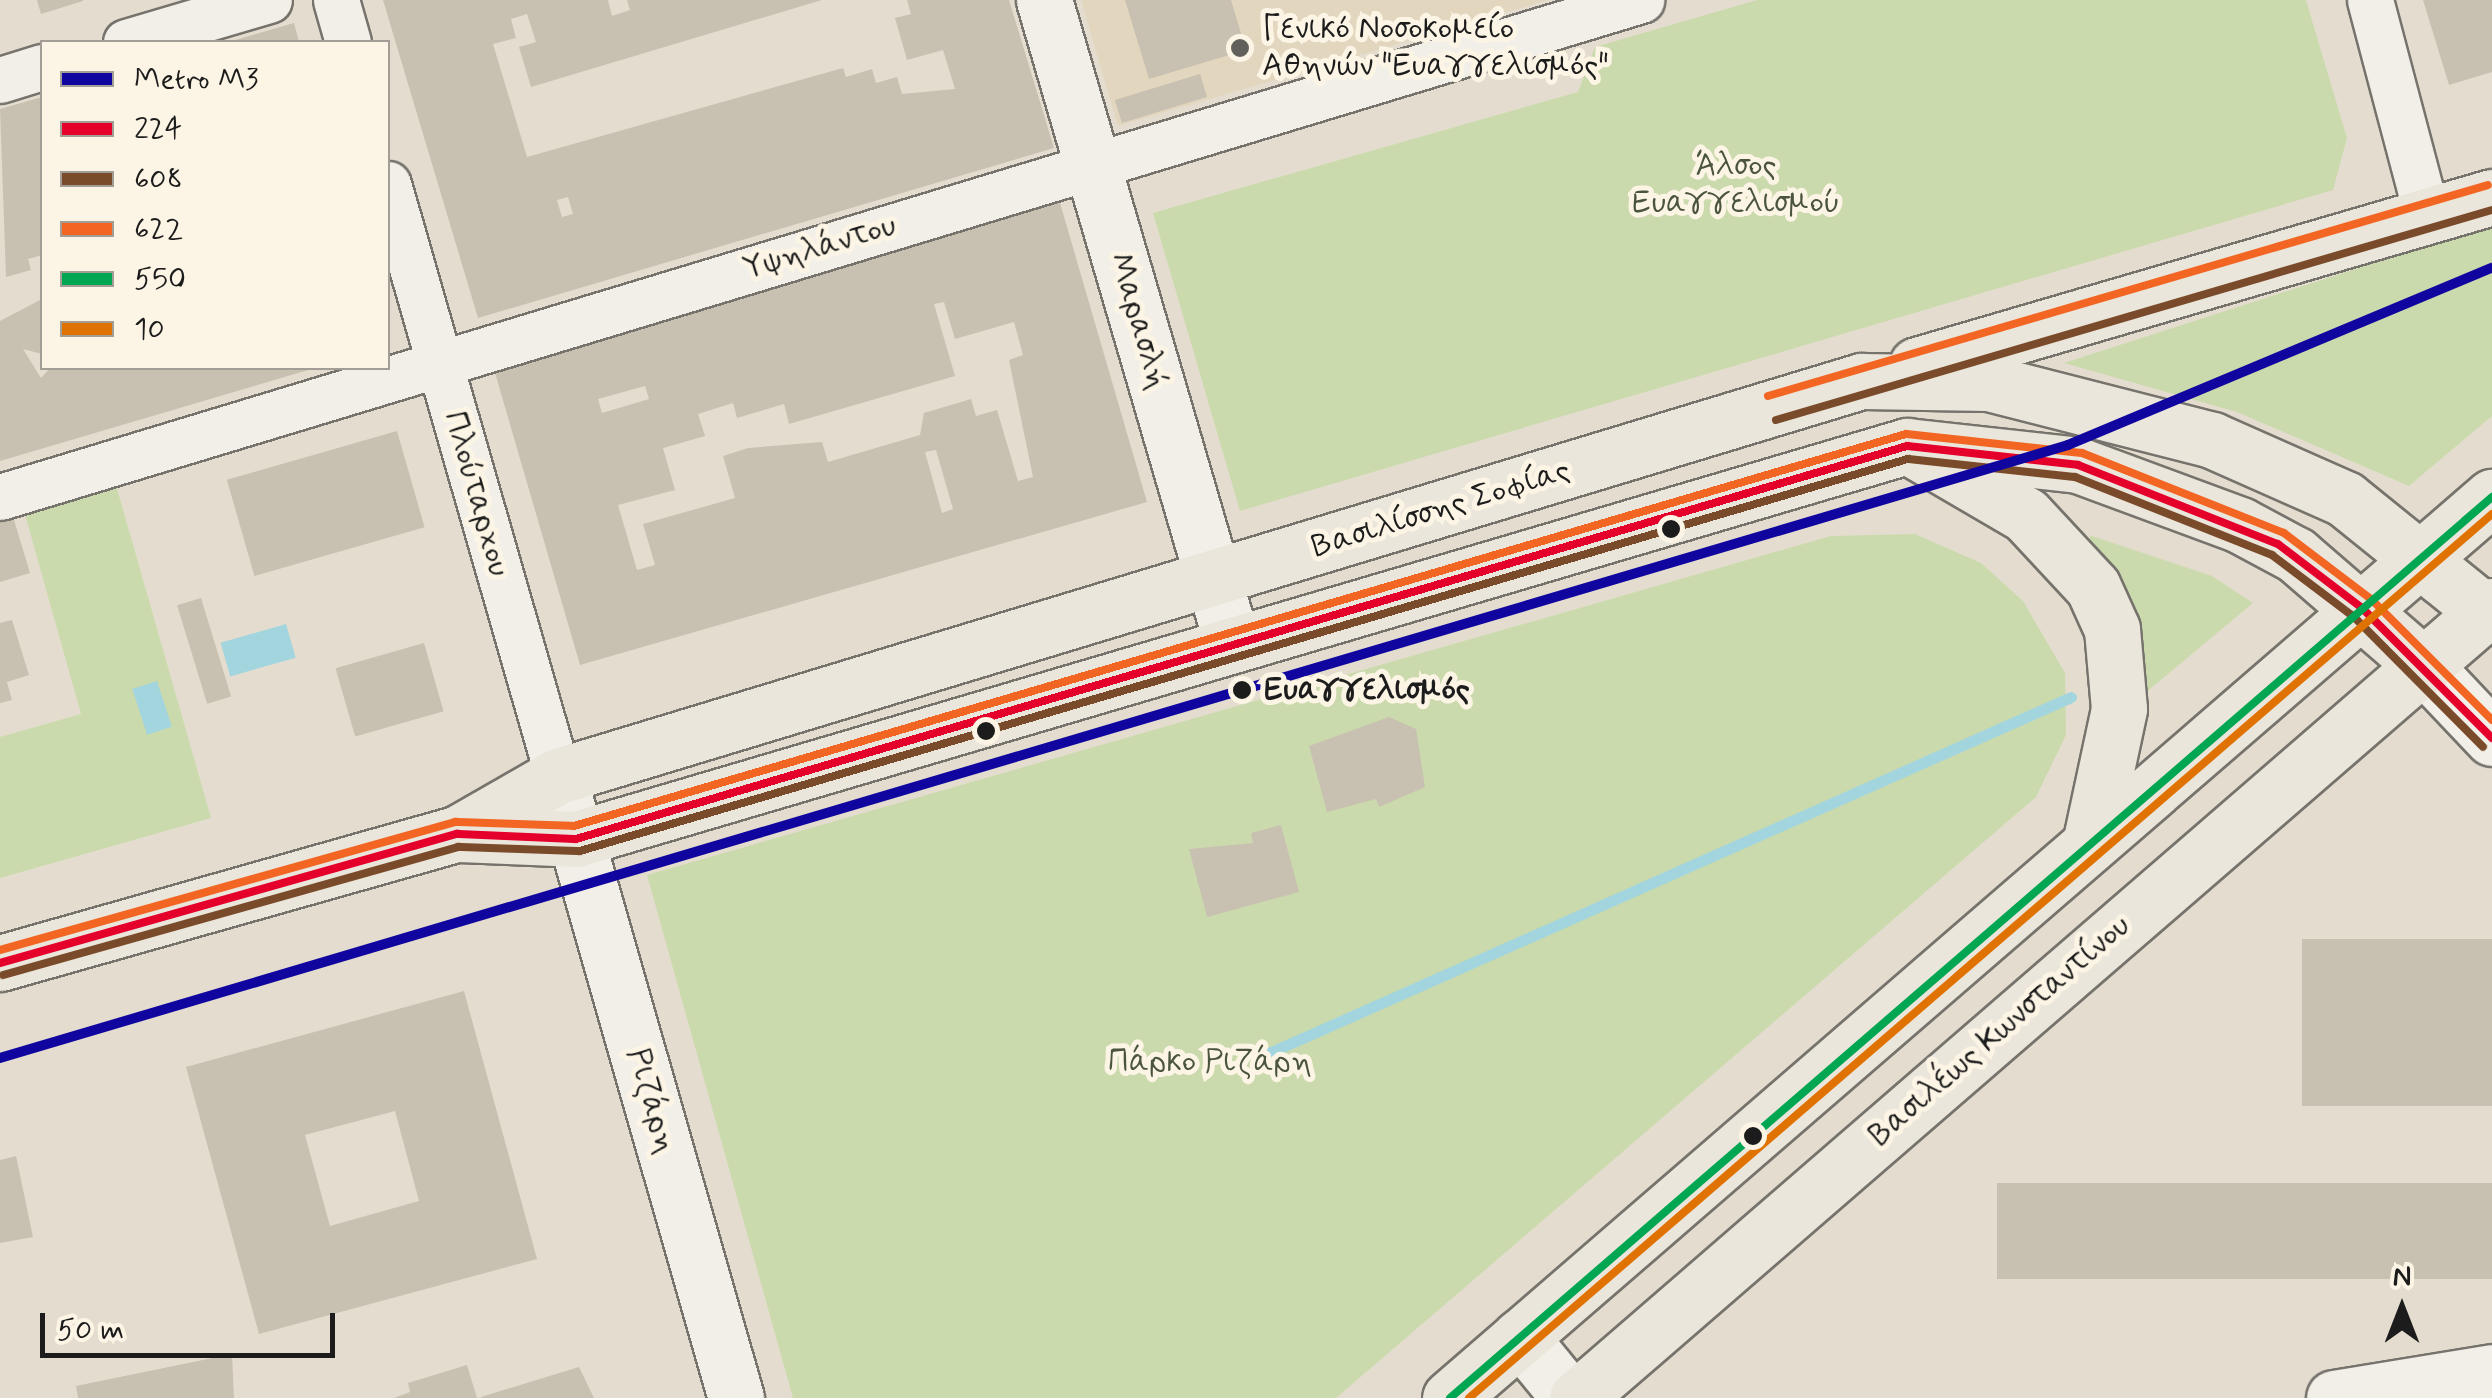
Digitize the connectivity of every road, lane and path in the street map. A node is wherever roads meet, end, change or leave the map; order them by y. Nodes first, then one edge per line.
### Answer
1 (269, 0) edge
2 (336, 0) edge
3 (1044, 0) edge
4 (1641, 0) edge
5 (2370, 0) edge
6 (133, 40) edge
7 (347, 40) edge
8 (40, 69) edge
9 (0, 80) edge
10 (1092, 166) junction
11 (390, 191) edge
12 (2492, 197) edge
13 (2427, 216) junction
14 (438, 364) junction
15 (1861, 381) junction
16 (1906, 446) junction
17 (2492, 496) edge
18 (0, 497) edge
19 (2421, 558) junction
20 (1212, 578) junction
21 (2362, 608) junction
22 (2490, 613) edge
23 (1232, 642) junction
24 (2424, 666) junction
25 (2492, 738) edge
26 (567, 806) junction
27 (2090, 844) junction
28 (0, 964) edge
29 (1520, 1337) junction
30 (2492, 1372) edge
31 (736, 1398) edge
32 (1450, 1398) edge
33 (1573, 1398) edge
34 (2334, 1398) edge

1 - 6 street
2 - 7 street
3 - 10 street, Μαρασλή
4 - 10 street, Υψηλάντου
5 - 13 street
8 - 9 street
10 - 14 street, Υψηλάντου
10 - 20 street, Μαρασλή
11 - 14 street, Πλούταρχου
12 - 13 main road
13 - 15 main road
14 - 18 street, Υψηλάντου
14 - 26 street, Πλούταρχου
15 - 19 main road, Βασιλίσσης Σοφίας
15 - 20 main road, Βασιλίσσης Σοφίας
16 - 21 main road, Βασιλίσσης Σοφίας
16 - 23 main road, Βασιλίσσης Σοφίας
16 - 27 main road
17 - 19 main road
19 - 21 main road
19 - 22 main road, Βασιλίσσης Σοφίας
20 - 23 street, Μαρασλή
20 - 26 main road, Βασιλίσσης Σοφίας
21 - 24 main road, Βασιλίσσης Σοφίας
21 - 27 main road
22 - 24 main road, Βασιλίσσης Σοφίας
23 - 26 main road, Βασιλίσσης Σοφίας
24 - 25 street
24 - 33 main road, Βασιλέως Κωνσταντίνου
26 - 28 main road, Βασιλίσσης Σοφίας
26 - 31 street, Ριζάρη
27 - 29 main road
29 - 32 main road
29 - 33 street
30 - 34 street

